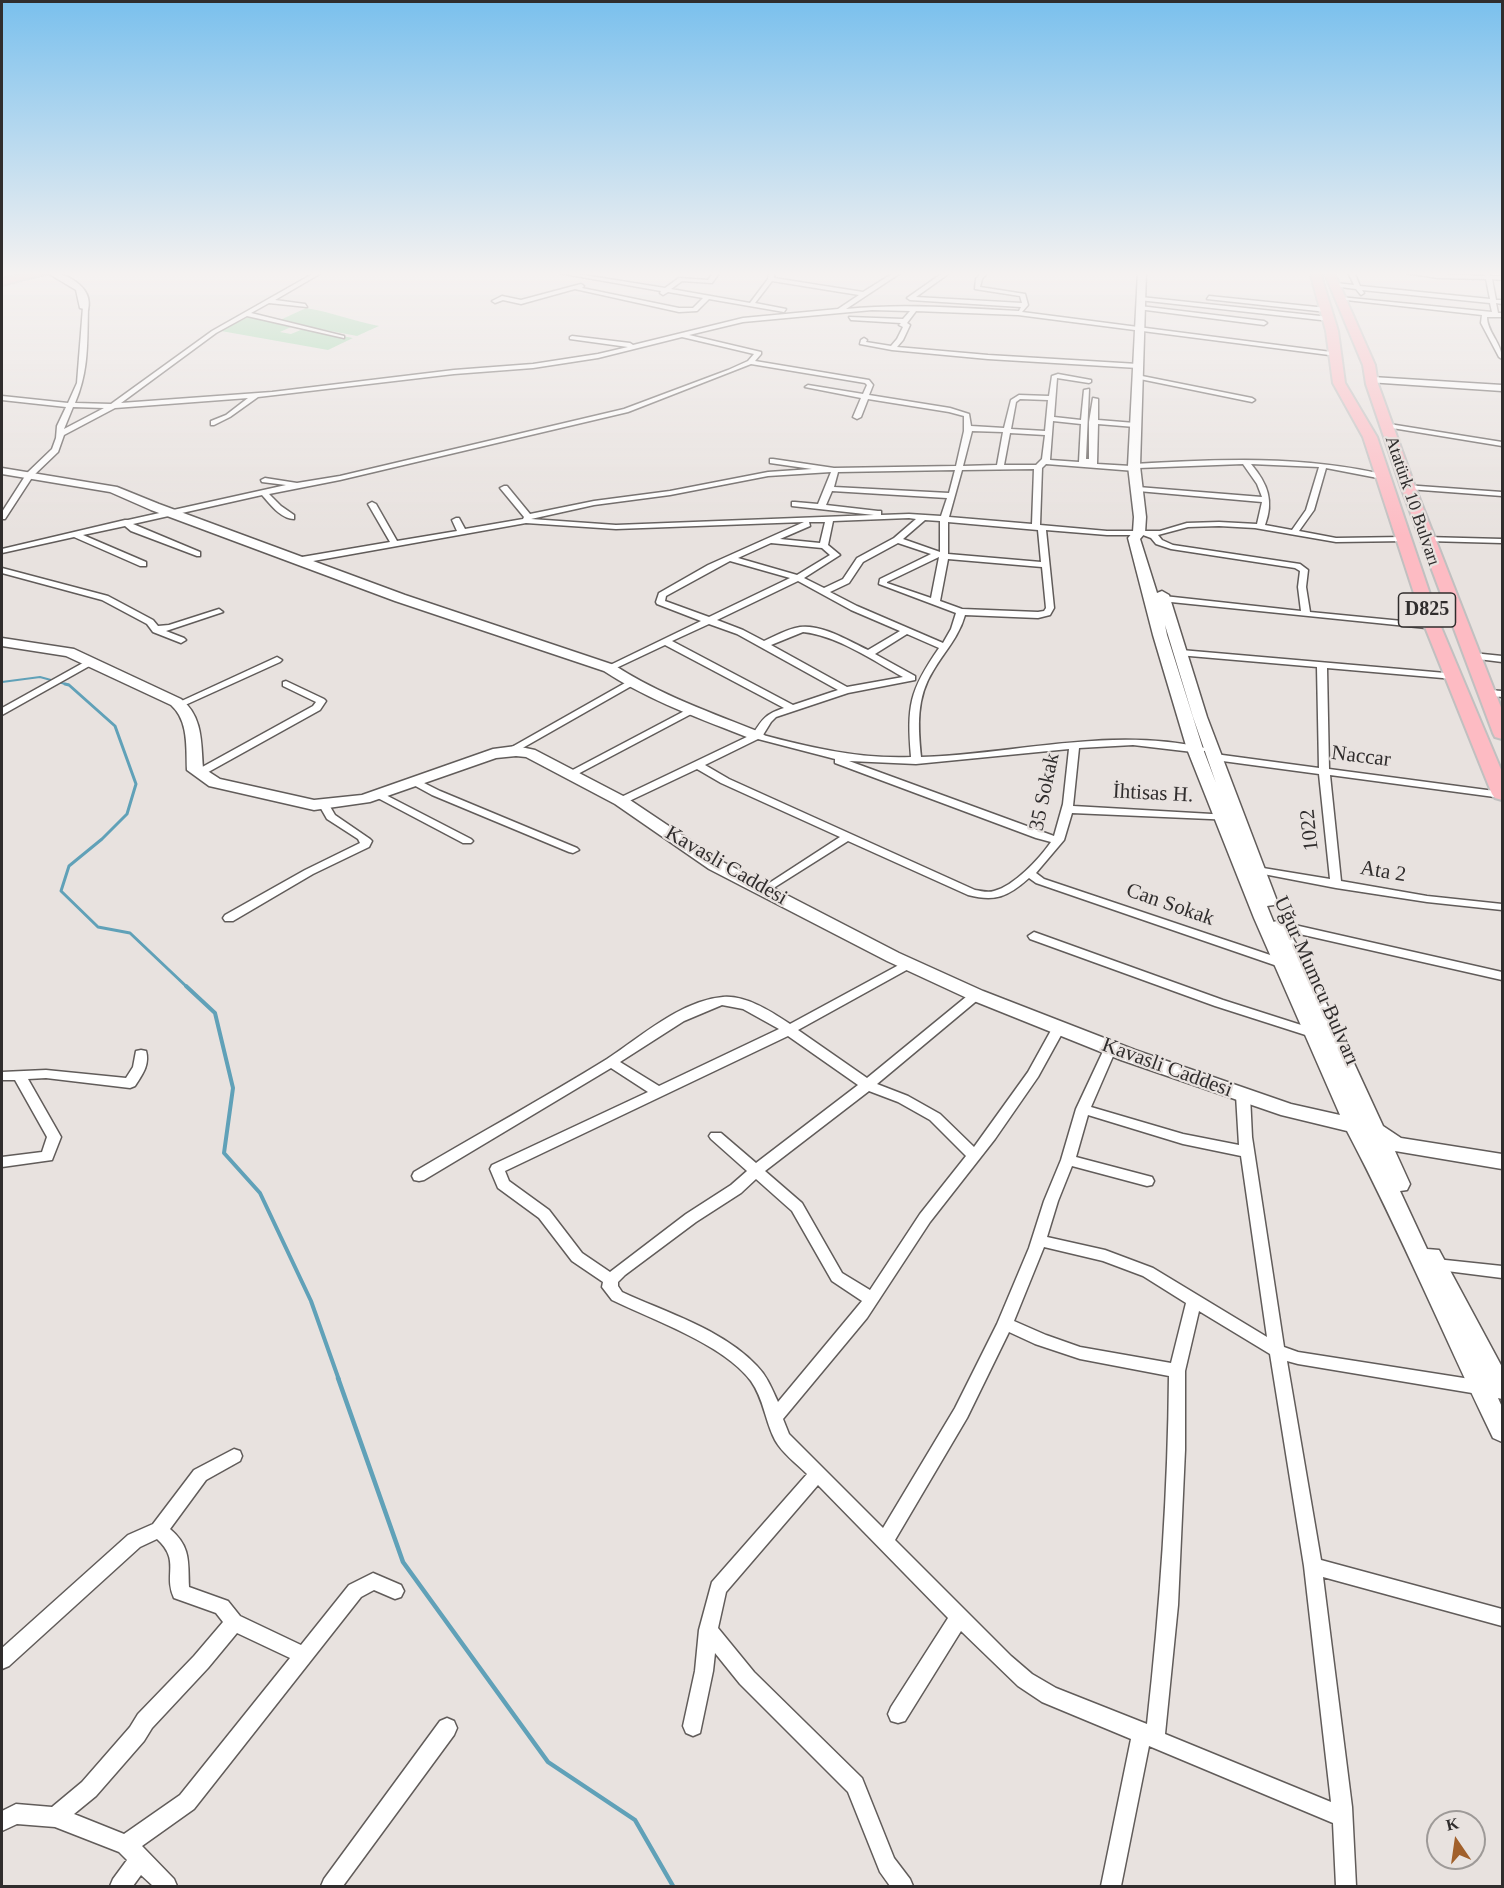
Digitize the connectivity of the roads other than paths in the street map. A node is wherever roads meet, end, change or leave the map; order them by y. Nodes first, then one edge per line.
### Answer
1 (83, 360) edge
2 (174, 360) edge
3 (571, 360) edge
4 (1021, 360) edge
5 (1138, 360) edge
6 (1341, 360) edge
7 (1367, 360) edge
8 (750, 362) joint
9 (1137, 371) junction
10 (1089, 381) dead end
11 (1355, 382) junction
12 (808, 387) dead end
13 (1503, 389) edge
14 (1087, 390) dead end
15 (256, 395) junction
16 (866, 395) junction
17 (2, 398) edge
18 (1051, 398) junction
19 (1095, 399) dead end
20 (1252, 400) dead end
21 (70, 405) junction
22 (113, 406) junction
23 (857, 417) dead end
24 (1049, 419) junction
25 (1084, 422) junction
26 (1093, 422) junction
27 (214, 423) dead end
28 (1135, 425) junction
29 (1386, 425) junction
30 (968, 428) junction
31 (1008, 431) junction
32 (1048, 433) junction
33 (60, 434) junction
34 (1503, 444) edge
35 (1296, 453) dead end
36 (773, 461) dead end
37 (1244, 461) junction
38 (1296, 463) junction
39 (1042, 464) junction
40 (1093, 464) junction
41 (1323, 466) junction
42 (1135, 467) junction
43 (1000, 468) junction
44 (958, 469) junction
45 (834, 470) junction
46 (2, 471) edge
47 (30, 475) junction
48 (1383, 477) junction
49 (265, 480) dead end
50 (298, 485) junction
51 (1408, 487) junction
52 (504, 488) dead end
53 (830, 489) junction
54 (1138, 489) junction
55 (264, 493) junction
56 (1503, 494) edge
57 (952, 496) junction
58 (1267, 500) junction
59 (372, 504) dead end
60 (795, 504) dead end
61 (825, 507) junction
62 (172, 513) junction
63 (909, 516) junction
64 (2, 517) edge
65 (291, 517) dead end
66 (923, 517) junction
67 (527, 519) junction
68 (944, 519) junction
69 (456, 520) dead end
70 (821, 521) junction
71 (125, 522) junction
72 (1039, 527) junction
73 (1260, 527) junction
74 (1294, 532) junction
75 (464, 533) junction
76 (1139, 533) junction
77 (75, 535) junction
78 (1503, 536) edge
79 (1428, 539) junction
80 (897, 540) junction
81 (1404, 540) junction
82 (770, 541) junction
83 (1490, 541) junction
84 (1503, 541) edge
85 (395, 544) junction
86 (824, 546) junction
87 (2, 551) edge
88 (197, 554) dead end
89 (941, 555) junction
90 (302, 560) junction
91 (731, 560) junction
92 (143, 564) dead end
93 (1044, 565) junction
94 (2, 571) edge
95 (798, 578) junction
96 (823, 592) junction
97 (1164, 599) junction
98 (935, 603) junction
99 (219, 612) dead end
100 (961, 612) junction
101 (1306, 614) junction
102 (710, 622) junction
103 (1432, 627) junction
104 (156, 629) junction
105 (906, 631) junction
106 (180, 640) dead end
107 (2, 642) edge
108 (667, 642) junction
109 (764, 645) junction
110 (945, 647) junction
111 (1181, 653) junction
112 (868, 654) junction
113 (1473, 656) junction
114 (1503, 659) edge
115 (277, 660) dead end
116 (90, 662) junction
117 (1322, 664) junction
118 (609, 668) junction
119 (1454, 676) junction
120 (910, 677) junction
121 (923, 679) junction
122 (632, 682) junction
123 (286, 684) dead end
124 (846, 690) junction
125 (1495, 693) edge
126 (180, 704) junction
127 (791, 708) junction
128 (692, 710) junction
129 (2, 712) edge
130 (1503, 733) edge
131 (757, 736) junction
132 (1074, 746) junction
133 (508, 752) junction
134 (815, 753) junction
135 (1207, 753) junction
136 (916, 761) junction
137 (696, 764) junction
138 (199, 772) junction
139 (1324, 772) junction
140 (570, 774) junction
141 (414, 781) junction
142 (378, 794) junction
143 (1503, 795) edge
144 (621, 801) junction
145 (324, 805) junction
146 (1066, 809) junction
147 (1231, 818) junction
148 (847, 837) junction
149 (1058, 840) junction
150 (466, 841) dead end
151 (573, 850) dead end
152 (1257, 870) junction
153 (1029, 873) junction
154 (1336, 885) junction
155 (764, 891) junction
156 (1503, 907) edge
157 (229, 918) dead end
158 (1277, 925) junction
159 (1034, 936) dead end
160 (908, 964) junction
161 (1283, 964) junction
162 (1302, 970) junction
163 (1503, 976) edge
164 (976, 995) junction
165 (1059, 1028) junction
166 (789, 1030) junction
167 (1322, 1036) junction
168 (1111, 1047) junction
169 (141, 1054) dead end
170 (611, 1062) junction
171 (19, 1075) junction
172 (2, 1076) edge
173 (867, 1085) junction
174 (660, 1093) junction
175 (1243, 1095) junction
176 (1083, 1109) junction
177 (1364, 1128) junction
178 (716, 1136) dead end
179 (1247, 1152) junction
180 (974, 1155) junction
181 (1068, 1160) junction
182 (1503, 1161) edge
183 (2, 1162) edge
184 (756, 1172) junction
185 (419, 1176) dead end
186 (1148, 1181) dead end
187 (1038, 1240) junction
188 (1436, 1265) junction
189 (1503, 1272) edge
190 (611, 1280) junction
191 (872, 1299) junction
192 (1194, 1300) junction
193 (1005, 1324) junction
194 (1277, 1351) junction
195 (1177, 1371) junction
196 (1481, 1388) junction
197 (1503, 1390) edge
198 (774, 1418) junction
199 (1503, 1431) edge
200 (234, 1456) dead end
201 (818, 1473) junction
202 (159, 1530) junction
203 (885, 1541) junction
204 (1313, 1566) junction
205 (395, 1591) dead end
206 (959, 1617) junction
207 (1503, 1617) edge
208 (234, 1622) junction
209 (708, 1630) junction
210 (305, 1656) junction
211 (2, 1660) edge
212 (898, 1714) dead end
213 (693, 1726) dead end
214 (447, 1728) dead end
215 (1148, 1735) junction
216 (55, 1817) junction
217 (1342, 1817) junction
218 (2, 1821) edge
219 (126, 1845) junction
220 (140, 1860) junction
221 (120, 1887) edge
222 (167, 1887) edge
223 (330, 1887) edge
224 (903, 1887) edge
225 (1111, 1887) edge
226 (1346, 1887) edge

1 - 21 street
2 - 22 street
3 - 15 street
4 - 9 street
5 - 9 street, Uğur Mumcu Bulvarı
6 - 11 highway, D825
7 - 11 highway, D825
8 - 16 street
8 - 50 street
9 - 20 street
9 - 28 street, Uğur Mumcu Bulvarı
10 - 18 street
11 - 13 street
11 - 29 highway, D825
11 - 48 highway, Atatürk 10 Bulvarı / D825
12 - 16 street
14 - 25 street
15 - 22 street
15 - 27 street
16 - 23 street
16 - 30 street
17 - 21 street
18 - 24 street
18 - 31 street
19 - 26 street
21 - 22 street
21 - 33 street
22 - 33 street
24 - 25 street
24 - 32 street
25 - 26 street
25 - 40 street
26 - 28 street
26 - 40 street
28 - 42 street, Uğur Mumcu Bulvarı
29 - 34 street
29 - 51 highway, Atatürk 10 Bulvarı / D825
30 - 31 street
30 - 44 street
31 - 32 street
31 - 43 street
32 - 39 street
33 - 47 street
35 - 38 street
36 - 45 street
37 - 38 street
37 - 42 street
37 - 58 street
38 - 41 street
39 - 40 street
39 - 43 street
39 - 72 street
40 - 42 street
41 - 48 street
41 - 74 street
42 - 54 street, Uğur Mumcu Bulvarı
43 - 44 street
44 - 45 street
44 - 57 street
45 - 53 street
45 - 67 street
46 - 47 street
47 - 62 street
47 - 64 street
48 - 81 highway, Atatürk 10 Bulvarı / D825
49 - 50 street
50 - 55 street
51 - 56 street
51 - 79 highway, Atatürk 10 Bulvarı / D825
52 - 67 street
53 - 57 street
53 - 61 street
54 - 58 street
54 - 76 street, Uğur Mumcu Bulvarı
55 - 62 street
55 - 65 street
57 - 68 street
58 - 73 street
59 - 85 street
60 - 61 street
61 - 63 street
61 - 70 street
62 - 71 street
62 - 90 street
63 - 66 street
63 - 70 street
66 - 68 street
66 - 80 street
67 - 70 street
67 - 75 street
68 - 72 street
68 - 89 street
69 - 75 street
70 - 82 street
70 - 86 street
71 - 77 street
71 - 88 street
72 - 76 street
72 - 93 street
73 - 74 street
73 - 76 street
74 - 81 street
75 - 85 street
76 - 97 street, Uğur Mumcu Bulvarı
76 - 101 street
76 - 135 street, Uğur Mumcu Bulvarı
77 - 87 street
77 - 92 street
78 - 83 street
79 - 83 street
79 - 113 highway, Atatürk 10 Bulvarı / D825
80 - 89 street
80 - 96 street
81 - 103 highway, Atatürk 10 Bulvarı / D825
82 - 86 street
82 - 91 street
83 - 84 street
85 - 90 street
86 - 95 street
89 - 93 street
89 - 98 street
89 - 98 street
90 - 118 street
91 - 95 street
91 - 102 street
93 - 100 street
94 - 104 street
95 - 96 street
95 - 102 street
96 - 105 street
97 - 101 street
97 - 111 street, Uğur Mumcu Bulvarı
98 - 100 street
99 - 104 street
100 - 110 street
101 - 103 street
102 - 108 street
102 - 109 street
103 - 119 highway, Atatürk 10 Bulvarı / D825
104 - 106 street
105 - 110 street
105 - 112 street
107 - 116 street
108 - 118 street
108 - 127 street
109 - 112 street
109 - 124 street
110 - 121 street
111 - 117 street
111 - 135 street, Uğur Mumcu Bulvarı
112 - 120 street
113 - 114 street
113 - 125 highway, Atatürk 10 Bulvarı / D825
115 - 126 street
116 - 126 street
116 - 129 street
117 - 119 street
117 - 139 street, 1022
118 - 122 street
119 - 143 highway, Atatürk 10 Bulvarı / D825
120 - 121 street
120 - 124 street
121 - 136 street
122 - 128 street
122 - 133 street
123 - 138 street
124 - 127 street
125 - 130 highway, Atatürk 10 Bulvarı / D825
126 - 138 street
127 - 131 street
128 - 131 street
128 - 140 street
131 - 134 street
131 - 137 street
132 - 135 street, Naccar
132 - 136 street, Naccar
132 - 146 street, 35 Sokak
133 - 140 street, Kavasli Caddesi
133 - 141 street, Kavasli Caddesi
134 - 136 street, Naccar
134 - 149 street
135 - 139 street, Naccar
135 - 147 street, Uğur Mumcu Bulvarı
137 - 144 street
137 - 148 street, 35 Sokak
138 - 145 street, Kavasli Caddesi
139 - 143 street, Naccar
139 - 154 street, 1022
140 - 144 street, Kavasli Caddesi
141 - 142 street, Kavasli Caddesi
141 - 151 street
142 - 145 street, Kavasli Caddesi
142 - 150 street
144 - 155 street, Kavasli Caddesi
145 - 157 street
146 - 147 street, İhtisas H.
146 - 149 street, 35 Sokak
147 - 152 street, Uğur Mumcu Bulvarı
147 - 161 street, Uğur Mumcu Bulvarı
148 - 153 street, 35 Sokak
148 - 155 street
149 - 153 street, 35 Sokak
152 - 154 street, Ata 2
152 - 158 street, Uğur Mumcu Bulvarı
153 - 161 street, Can Sokak
154 - 156 street, Ata 2
155 - 160 street, Kavasli Caddesi
158 - 162 street, Uğur Mumcu Bulvarı
158 - 163 street
159 - 167 street
160 - 164 street, Kavasli Caddesi
160 - 166 street
161 - 162 street, Can Sokak
161 - 167 street, Uğur Mumcu Bulvarı
162 - 167 street, Uğur Mumcu Bulvarı
164 - 165 street, Kavasli Caddesi
164 - 173 street
165 - 168 street, Kavasli Caddesi
165 - 180 street
166 - 170 street
166 - 173 street
166 - 174 street
167 - 177 street, Uğur Mumcu Bulvarı
168 - 175 street, Kavasli Caddesi
168 - 176 street
169 - 171 street
170 - 174 street
170 - 185 street
171 - 172 street
171 - 183 street
173 - 180 street
173 - 184 street
174 - 190 street
175 - 177 street, Kavasli Caddesi
175 - 179 street
176 - 179 street
176 - 181 street
177 - 182 street, Kavasli Caddesi
177 - 188 street, Uğur Mumcu Bulvarı
177 - 196 street, Uğur Mumcu Bulvarı
178 - 184 street
179 - 194 street
180 - 191 street
181 - 186 street
181 - 187 street
184 - 190 street
184 - 191 street
187 - 192 street
187 - 193 street
188 - 189 street
188 - 197 street, Uğur Mumcu Bulvarı
190 - 198 street
191 - 198 street
192 - 194 street
192 - 195 street
193 - 195 street
193 - 203 street
194 - 196 street
194 - 204 street
195 - 215 street
196 - 197 street
196 - 199 street, Uğur Mumcu Bulvarı
198 - 201 street
200 - 202 street
201 - 203 street
201 - 209 street
202 - 208 street
202 - 211 street
203 - 206 street
204 - 207 street
204 - 217 street
205 - 210 street
206 - 212 street
206 - 215 street
208 - 210 street
208 - 216 street
209 - 213 street
209 - 224 street
210 - 219 street
214 - 223 street
215 - 217 street
215 - 225 street
216 - 218 street
216 - 219 street
217 - 226 street
219 - 220 street
220 - 221 street
220 - 222 street

